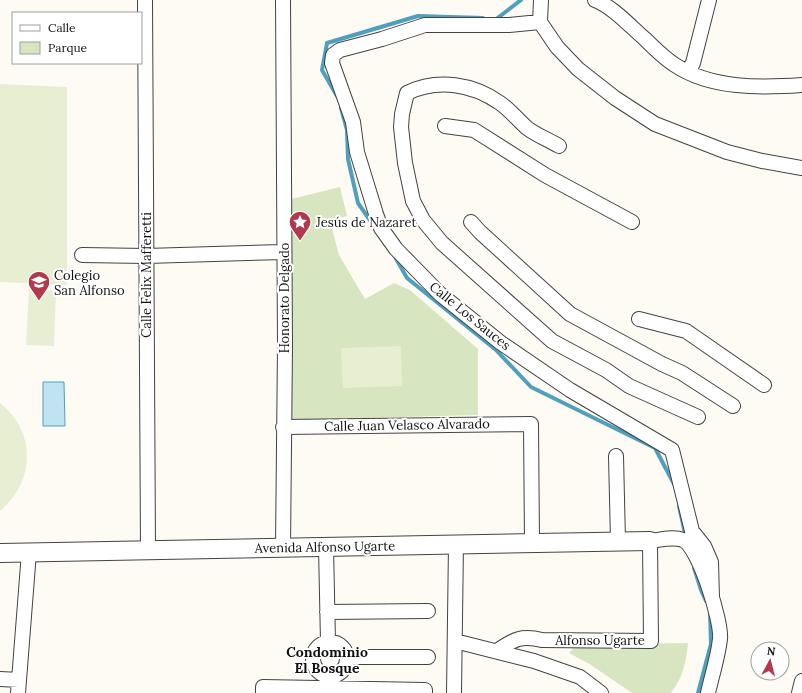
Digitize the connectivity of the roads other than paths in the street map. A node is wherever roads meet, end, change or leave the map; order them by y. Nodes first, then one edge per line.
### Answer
1 (145, 0) edge
2 (283, 0) edge
3 (542, 0) edge
4 (596, 0) edge
5 (709, 0) edge
6 (540, 22) junction
7 (688, 72) junction
8 (802, 85) edge
9 (445, 126) dead end
10 (559, 146) dead end
11 (802, 168) edge
12 (471, 222) dead end
13 (632, 222) dead end
14 (284, 252) junction
15 (82, 255) dead end
16 (146, 256) junction
17 (639, 319) dead end
18 (764, 385) dead end
19 (733, 406) dead end
20 (698, 417) dead end
21 (283, 427) junction
22 (616, 456) dead end
23 (618, 541) junction
24 (650, 541) junction
25 (532, 542) junction
26 (456, 544) junction
27 (283, 547) junction
28 (326, 547) junction
29 (148, 550) junction
30 (29, 552) junction
31 (0, 553) edge
32 (712, 598) junction
33 (428, 611) dead end
34 (327, 612) junction
35 (455, 641) junction
36 (328, 642) junction
37 (497, 651) junction
38 (347, 657) junction
39 (428, 657) dead end
40 (0, 679) edge
41 (802, 681) edge
42 (19, 686) edge
43 (332, 686) edge
44 (263, 693) edge
45 (425, 693) edge
46 (454, 693) edge
47 (601, 693) edge
48 (708, 693) edge
49 (799, 693) edge

1 - 16 street, Calle Felix Mafferetti
2 - 14 street, Honorato Delgado
3 - 6 street
4 - 7 street
5 - 7 street
6 - 11 street
6 - 32 street, Calle Los Sauces
7 - 8 street
9 - 13 street
10 - 20 street
12 - 19 street
14 - 16 street
14 - 21 street, Honorato Delgado
15 - 16 street
16 - 29 street, Calle Felix Mafferetti
17 - 18 street
21 - 25 street, Calle Juan Velasco Alvarado
21 - 27 street, Honorato Delgado
22 - 23 street
23 - 24 street, Avenida Alfonso Ugarte
23 - 25 street, Avenida Alfonso Ugarte
24 - 32 street
24 - 37 street, Alfonso Ugarte
25 - 26 street, Avenida Alfonso Ugarte
26 - 28 street, Avenida Alfonso Ugarte
26 - 35 street
27 - 28 street, Avenida Alfonso Ugarte
27 - 29 street, Avenida Alfonso Ugarte
28 - 34 street
29 - 30 street, Avenida Alfonso Ugarte
30 - 31 street, Avenida Alfonso Ugarte
30 - 42 street
32 - 48 street
33 - 34 street
34 - 36 street
35 - 37 street
35 - 46 street
36 - 38 street
36 - 43 street
37 - 47 street
38 - 39 street
38 - 43 street
40 - 42 street
41 - 49 street
43 - 44 street
43 - 45 street

